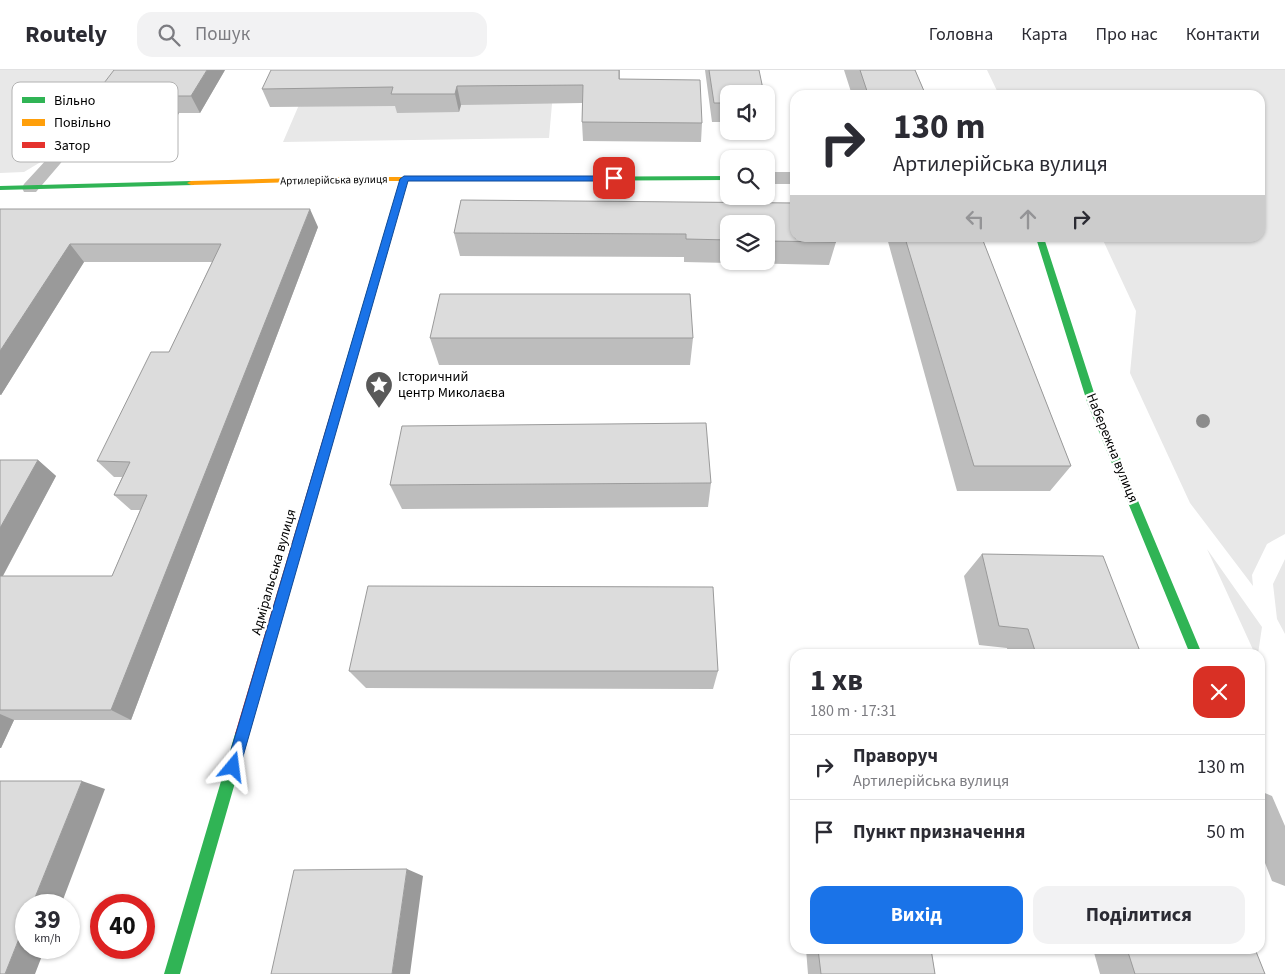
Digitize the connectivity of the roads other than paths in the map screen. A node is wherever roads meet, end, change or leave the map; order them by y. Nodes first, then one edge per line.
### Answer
1 (124, 70) edge
2 (115, 82) edge
3 (54, 162) edge
4 (720, 178) edge
5 (775, 178) edge
6 (790, 178) edge
7 (404, 179) junction
8 (0, 188) edge
9 (30, 188) junction
10 (1041, 242) edge
11 (1194, 649) edge
12 (1265, 820) edge
13 (1285, 868) edge
14 (172, 974) edge

1 - 2 lane
3 - 9 lane
4 - 7 street, Артилерійська вулиця
5 - 6 street
7 - 9 street, Артилерійська вулиця
7 - 14 street, Адміральська вулиця
8 - 9 street, Артилерійська вулиця
10 - 11 street, Набережна вулиця
12 - 13 street

